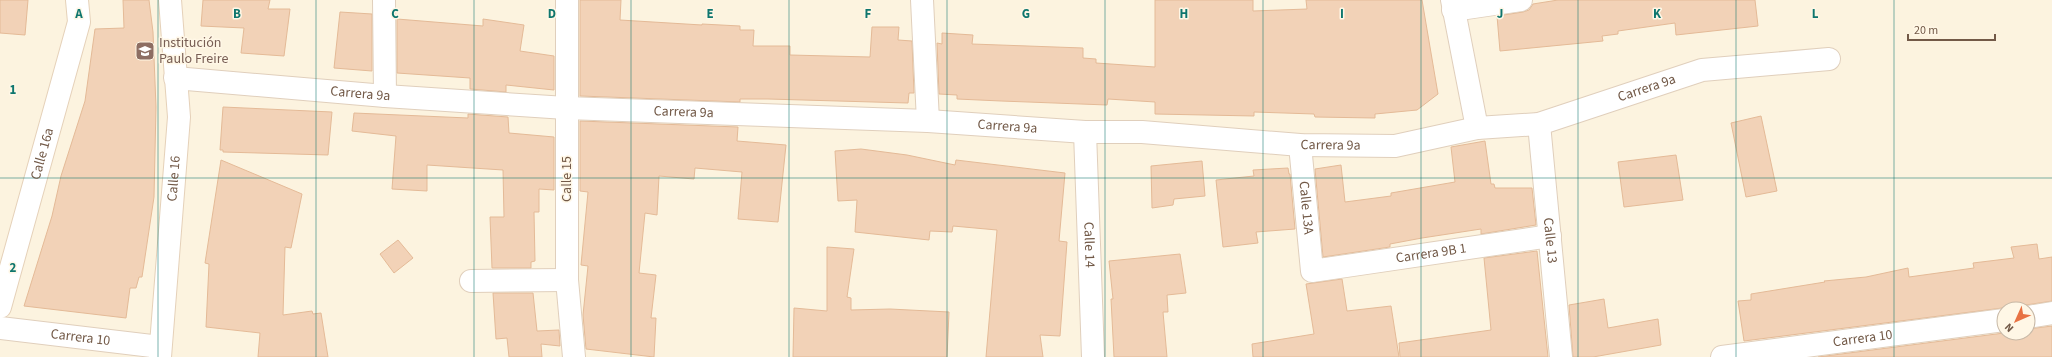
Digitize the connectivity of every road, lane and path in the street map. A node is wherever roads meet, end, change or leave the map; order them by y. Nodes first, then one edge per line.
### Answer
1 (77, 0) edge
2 (170, 0) edge
3 (384, 0) edge
4 (567, 0) edge
5 (922, 0) edge
6 (1521, 0) edge
7 (1452, 5) edge
8 (1829, 59) dead end
9 (175, 78) junction
10 (385, 96) junction
11 (566, 108) junction
12 (928, 121) junction
13 (1539, 124) junction
14 (1477, 128) junction
15 (1085, 132) junction
16 (1300, 145) junction
17 (1550, 236) junction
18 (1312, 271) joint
19 (568, 280) junction
20 (471, 281) dead end
21 (0, 307) edge
22 (2052, 313) edge
23 (2036, 315) edge
24 (1996, 321) edge
25 (0, 328) edge
26 (160, 352) edge
27 (574, 357) edge
28 (1093, 357) edge
29 (1561, 357) edge
30 (1722, 357) edge

1 - 21 street, Calle 16a
2 - 9 street, Calle 16
3 - 10 street
4 - 11 street, Calle 15
5 - 12 street
6 - 7 street
7 - 14 street
8 - 13 street, Carrera 9a
9 - 10 street, Carrera 9a
9 - 26 street, Calle 16
10 - 11 street, Carrera 9a
11 - 12 street, Carrera 9a
11 - 19 street, Calle 15
12 - 15 street, Carrera 9a
13 - 14 street, Carrera 9a
13 - 17 street, Calle 13
14 - 16 street, Carrera 9a
15 - 16 street, Carrera 9a
15 - 28 street, Calle 14
16 - 18 street, Calle 13A
17 - 18 street, Carrera 9B 1
17 - 29 street, Calle 13
19 - 20 street
19 - 27 street, Calle 15
22 - 23 street
24 - 30 street, Carrera 10
25 - 26 street, Carrera 10

